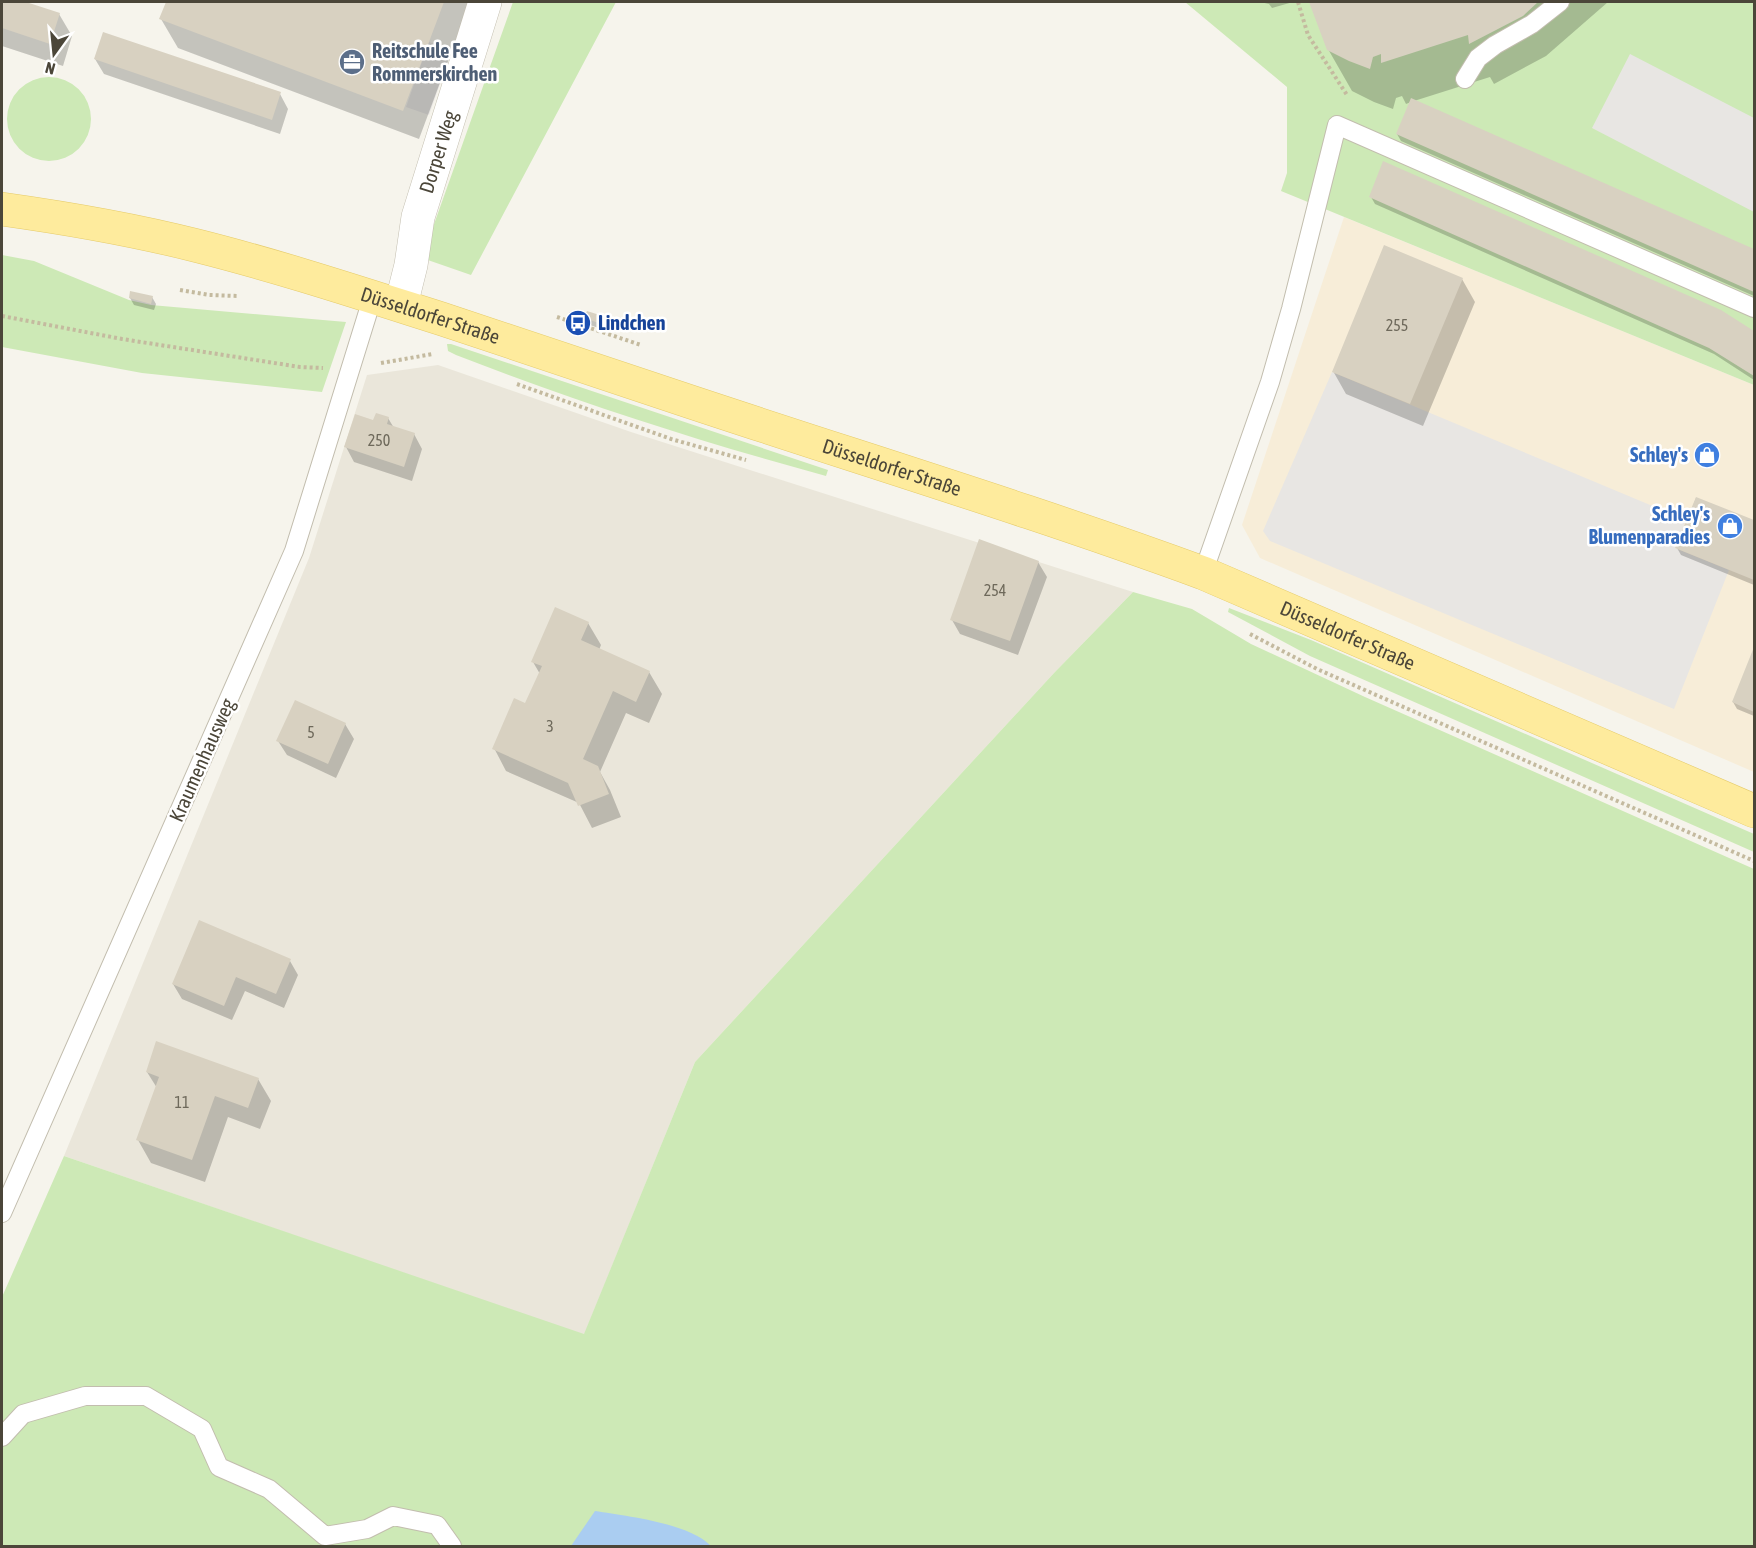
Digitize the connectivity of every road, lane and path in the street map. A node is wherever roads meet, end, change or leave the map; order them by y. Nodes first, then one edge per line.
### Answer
1 (485, 2) edge
2 (1298, 2) edge
3 (1560, 2) edge
4 (1465, 80) dead end
5 (1347, 95) dead end
6 (2, 209) edge
7 (387, 301) junction
8 (1755, 308) edge
9 (2, 316) edge
10 (443, 358) dead end
11 (351, 368) junction
12 (507, 380) dead end
13 (752, 462) dead end
14 (1203, 573) junction
15 (1244, 631) dead end
16 (1755, 811) edge
17 (1755, 861) edge
18 (2, 1213) edge
19 (2, 1437) edge
20 (452, 1546) edge

1 - 7 street, Dorper Weg
2 - 5 path
3 - 4 lane
6 - 7 main road, Düsseldorfer Straße
7 - 11 lane, Kraumenhausweg
7 - 14 main road, Düsseldorfer Straße
8 - 14 lane
9 - 11 path, Düsseldorfer Straße
10 - 11 path, Düsseldorfer Straße
11 - 18 lane, Kraumenhausweg
12 - 13 path
14 - 16 main road, Düsseldorfer Straße
15 - 17 path, Düsseldorfer Straße
19 - 20 lane

